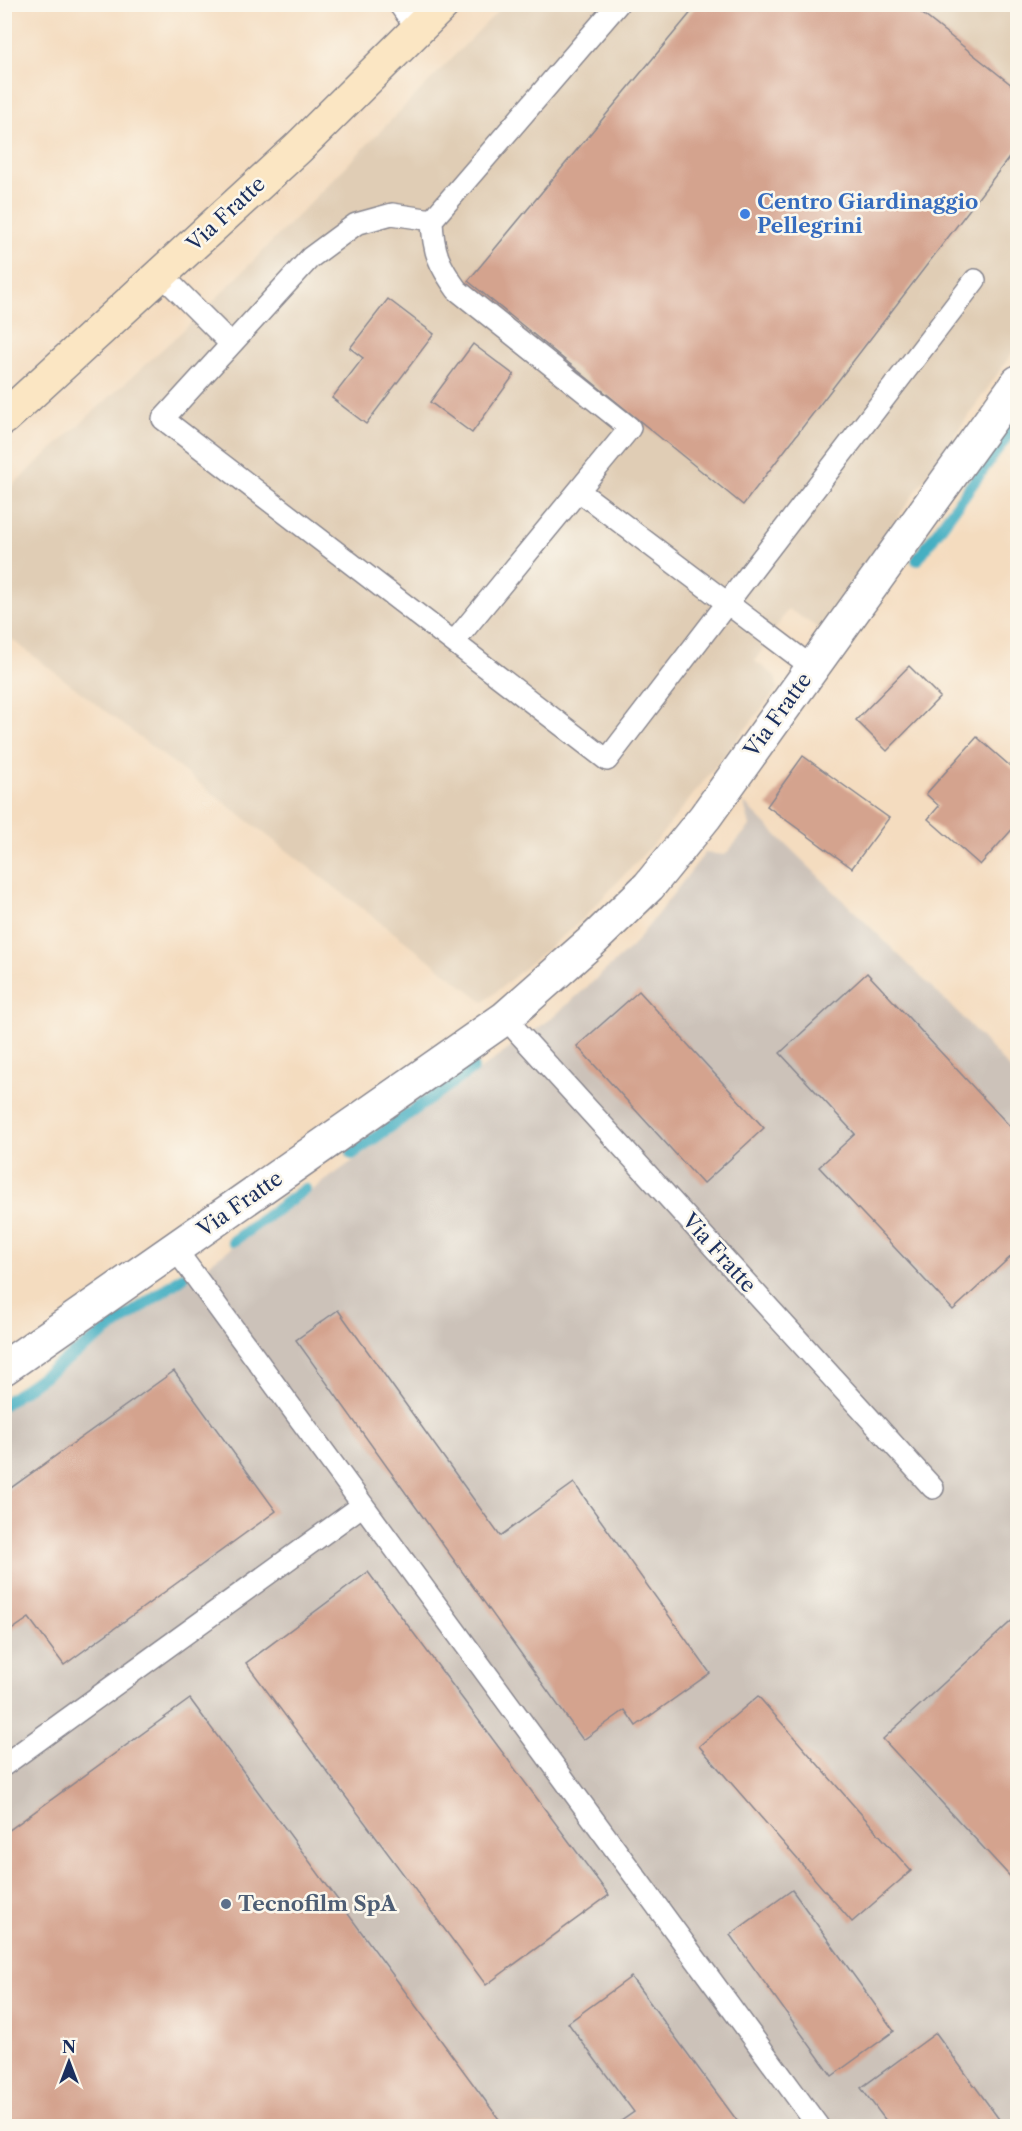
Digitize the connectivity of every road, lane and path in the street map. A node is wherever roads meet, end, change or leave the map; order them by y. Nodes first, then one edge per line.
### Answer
1 (443, 4) edge
2 (611, 7) edge
3 (409, 17) edge
4 (432, 220) junction
5 (161, 274) junction
6 (975, 279) dead end
7 (231, 344) junction
8 (1017, 382) edge
9 (4, 418) edge
10 (579, 490) junction
11 (728, 603) junction
12 (454, 642) junction
13 (813, 668) junction
14 (505, 1018) junction
15 (176, 1250) junction
16 (4, 1368) edge
17 (933, 1488) dead end
18 (363, 1505) junction
19 (4, 1765) edge
20 (818, 2127) edge

1 - 3 main road, Via Fratte
2 - 4 lane
3 - 5 main road, Via Fratte
4 - 7 lane
4 - 10 lane
5 - 7 lane
5 - 9 main road, Via Fratte
6 - 11 lane
7 - 12 lane
8 - 13 street, Via Fratte
10 - 11 lane
10 - 12 lane
11 - 12 lane
11 - 13 lane
13 - 14 street, Via Fratte
14 - 15 street, Via Fratte
14 - 17 lane, Via Fratte
15 - 16 street, Via Fratte
15 - 18 lane
18 - 19 lane
18 - 20 lane

